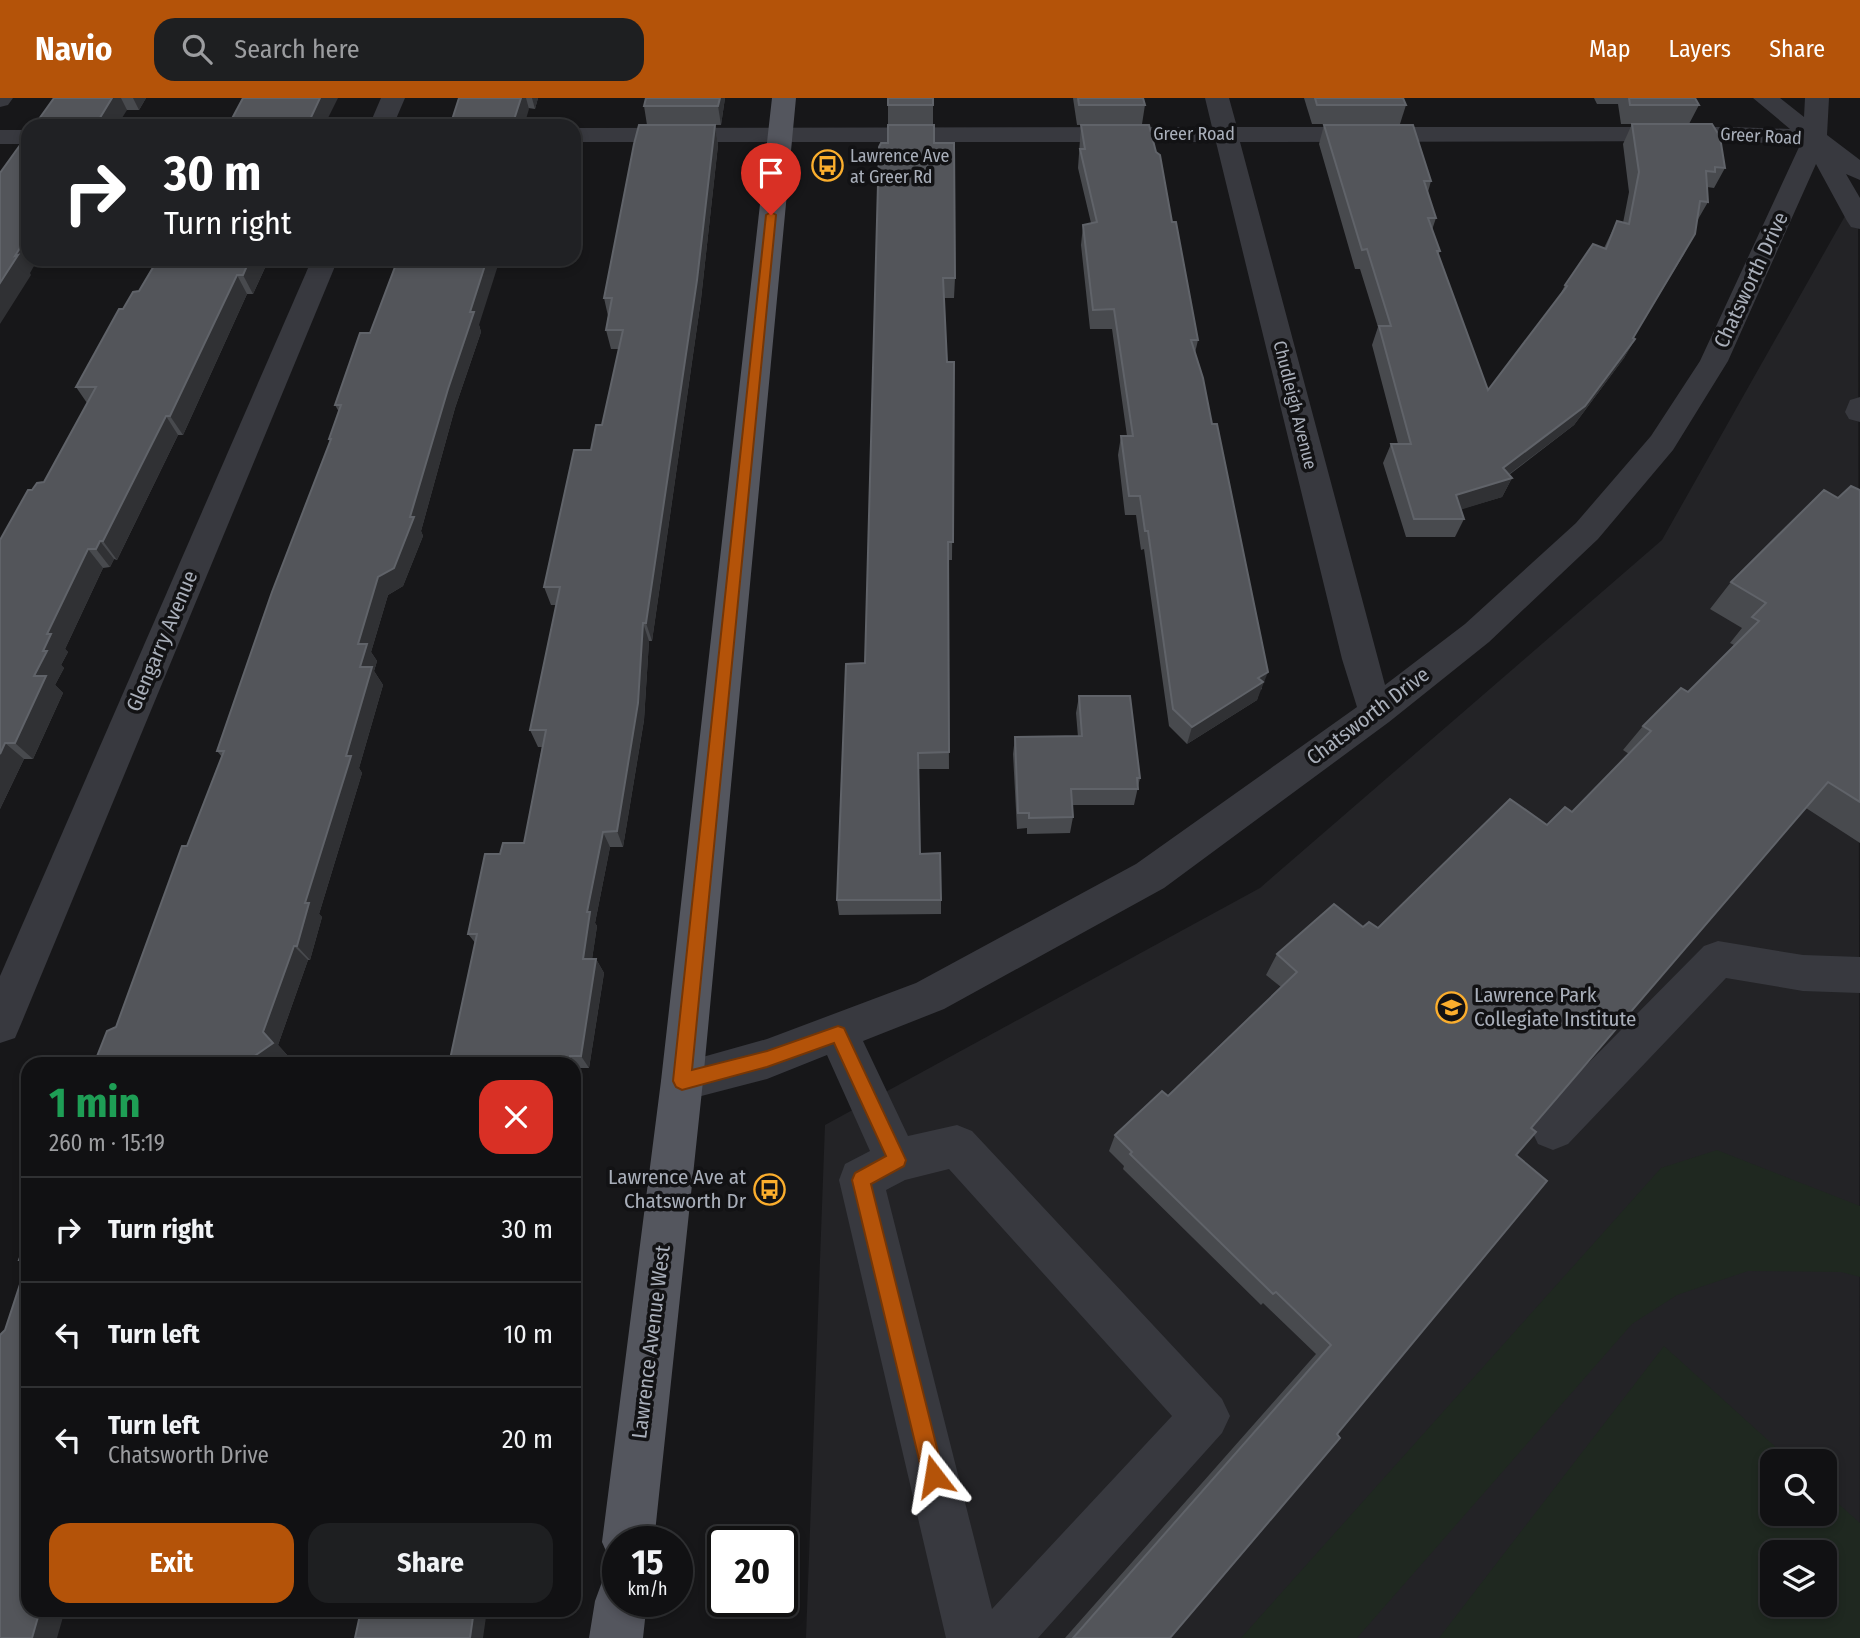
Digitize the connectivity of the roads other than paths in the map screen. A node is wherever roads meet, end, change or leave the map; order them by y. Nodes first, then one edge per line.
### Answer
1 (393, 98) edge
2 (1217, 98) edge
3 (1765, 98) edge
4 (1817, 98) edge
5 (781, 116) edge
6 (384, 119) edge
7 (581, 134) edge
8 (1226, 134) junction
9 (0, 137) edge
10 (21, 137) edge
11 (1815, 138) junction
12 (1860, 172) edge
13 (1860, 221) edge
14 (322, 266) edge
15 (1376, 712) junction
16 (1860, 975) edge
17 (0, 1024) edge
18 (838, 1034) junction
19 (682, 1081) junction
20 (1553, 1129) edge
21 (897, 1160) junction
22 (630, 1526) edge
23 (619, 1617) edge
24 (616, 1638) edge
25 (973, 1638) edge
26 (1002, 1638) edge

1 - 6 street
2 - 8 street, Chudleigh Avenue
3 - 11 street
4 - 11 street, Chatsworth Drive
5 - 7 street, Greer Road
5 - 8 street, Greer Road
5 - 19 main road, Lawrence Avenue West
8 - 11 street, Greer Road
8 - 15 street, Chudleigh Avenue
9 - 10 street
11 - 12 street
11 - 13 street
11 - 15 street, Chatsworth Drive
14 - 17 street, Glengarry Avenue
15 - 18 street, Chatsworth Drive
16 - 20 street
18 - 19 street, Chatsworth Drive
18 - 21 street
19 - 22 main road, Lawrence Avenue West
21 - 25 street
21 - 26 street
23 - 24 main road

